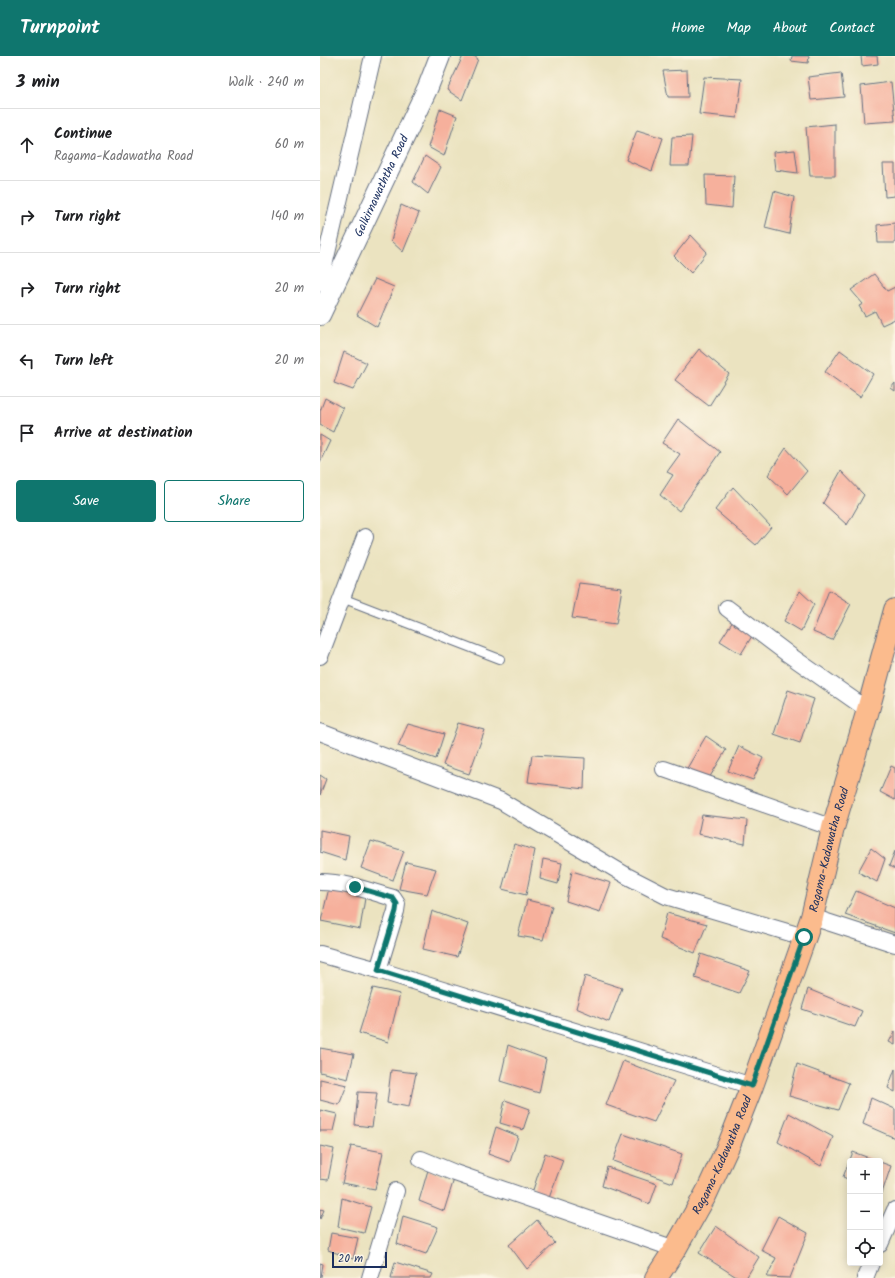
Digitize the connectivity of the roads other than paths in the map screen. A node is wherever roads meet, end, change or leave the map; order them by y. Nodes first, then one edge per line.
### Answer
1 (373, 56) edge
2 (440, 56) edge
3 (320, 283) edge
4 (320, 315) edge
5 (364, 537) dead end
6 (342, 598) junction
7 (727, 608) dead end
8 (895, 610) edge
9 (320, 656) edge
10 (500, 659) dead end
11 (868, 710) junction
12 (320, 732) edge
13 (664, 770) dead end
14 (833, 828) junction
15 (320, 882) edge
16 (808, 927) junction
17 (895, 944) edge
18 (320, 954) edge
19 (378, 970) junction
20 (752, 1086) junction
21 (421, 1159) dead end
22 (396, 1191) dead end
23 (895, 1210) edge
24 (883, 1237) edge
25 (675, 1249) junction
26 (870, 1266) edge
27 (370, 1278) edge
28 (656, 1278) edge
29 (865, 1278) edge

1 - 3 street, Galkirnawaththa Road
2 - 4 street, Galkirnawaththa Road
5 - 6 street
6 - 9 street
6 - 10 lane
7 - 11 street
8 - 11 main road, Ragama-Kadawatha Road
11 - 14 main road, Ragama-Kadawatha Road
12 - 16 street
13 - 14 street
14 - 16 main road, Ragama-Kadawatha Road
15 - 19 street
16 - 17 street
16 - 20 main road, Ragama-Kadawatha Road
18 - 19 street
19 - 20 street
20 - 25 main road, Ragama-Kadawatha Road
21 - 25 street
22 - 27 street
23 - 24 street
25 - 28 main road, Ragama-Kadawatha Road
26 - 29 street

